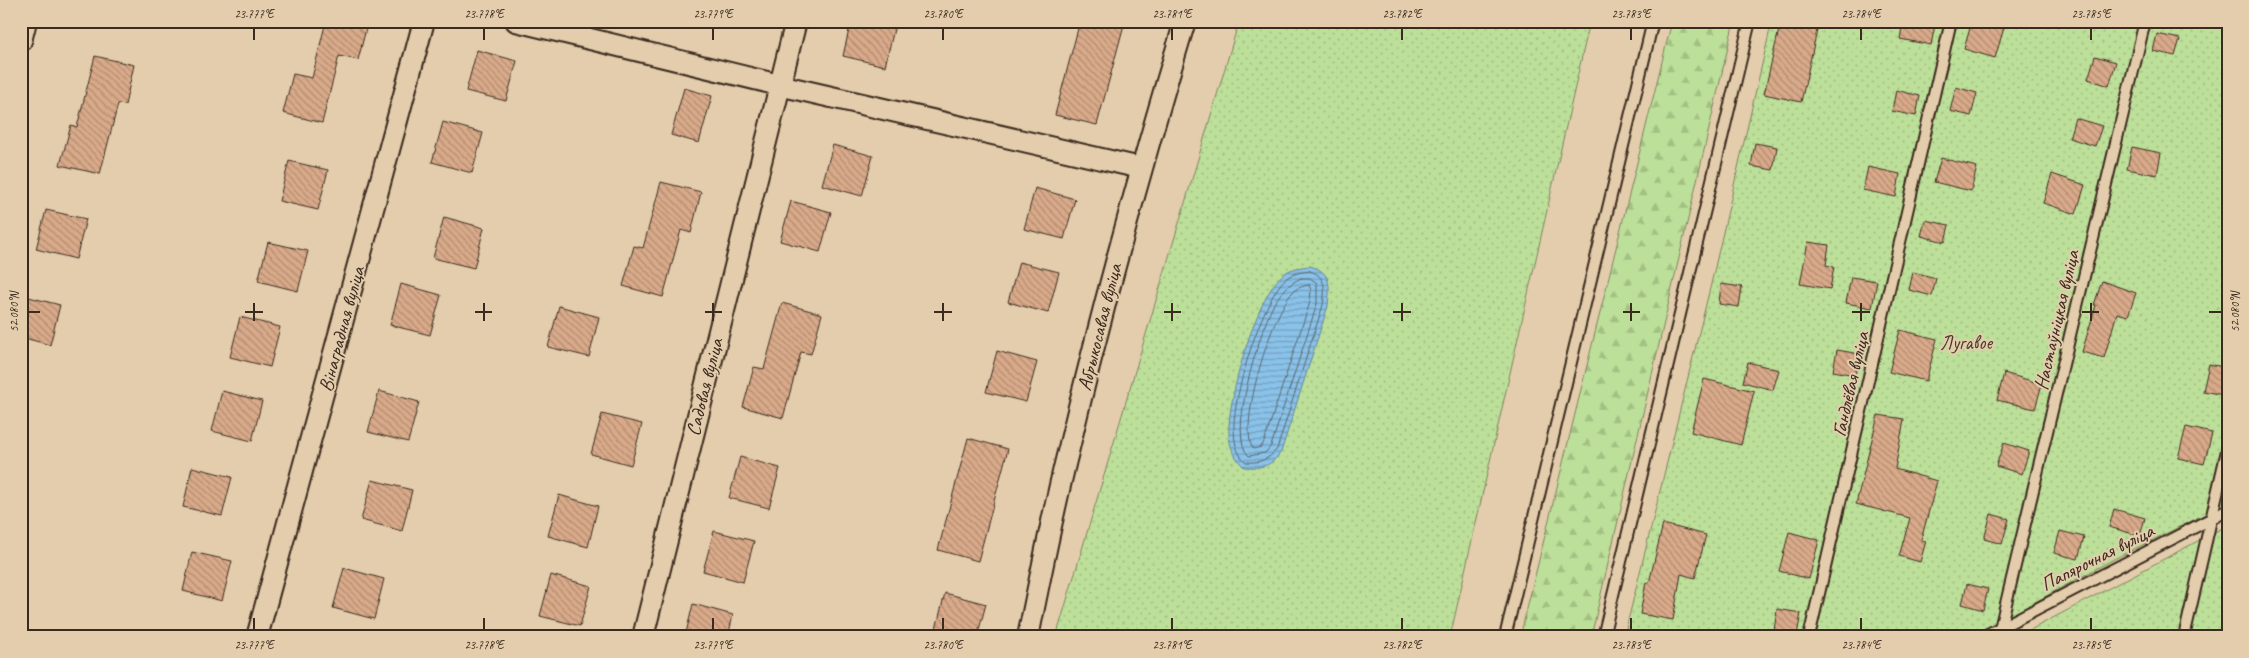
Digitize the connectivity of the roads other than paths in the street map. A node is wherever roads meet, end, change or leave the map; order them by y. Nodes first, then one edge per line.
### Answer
1 (26, 21) edge
2 (424, 21) edge
3 (516, 21) edge
4 (796, 21) edge
5 (1185, 21) edge
6 (1653, 21) edge
7 (1750, 21) edge
8 (1951, 21) edge
9 (2145, 21) edge
10 (21, 41) edge
11 (779, 85) junction
12 (1141, 168) junction
13 (2228, 446) edge
14 (2228, 510) edge
15 (2212, 518) junction
16 (2000, 632) edge
17 (257, 637) edge
18 (642, 637) edge
19 (1028, 637) edge
20 (1505, 637) edge
21 (1603, 637) edge
22 (1809, 637) edge
23 (1982, 637) edge
24 (2184, 637) edge

1 - 10 street
2 - 17 street, Вінаградная вуліца
3 - 11 street
4 - 11 street, Садовая вуліца
5 - 12 street, Абрыкосавая вуліца
6 - 20 lane
7 - 21 lane
8 - 22 lane, Гандлёвая вуліца
9 - 16 lane, Настаўніцкая вуліца
11 - 12 street
11 - 18 street, Садовая вуліца
12 - 19 street, Абрыкосавая вуліца
13 - 15 lane
14 - 15 lane, Папярочная вуліца
15 - 16 lane, Папярочная вуліца
15 - 24 lane
16 - 23 lane, Папярочная вуліца

